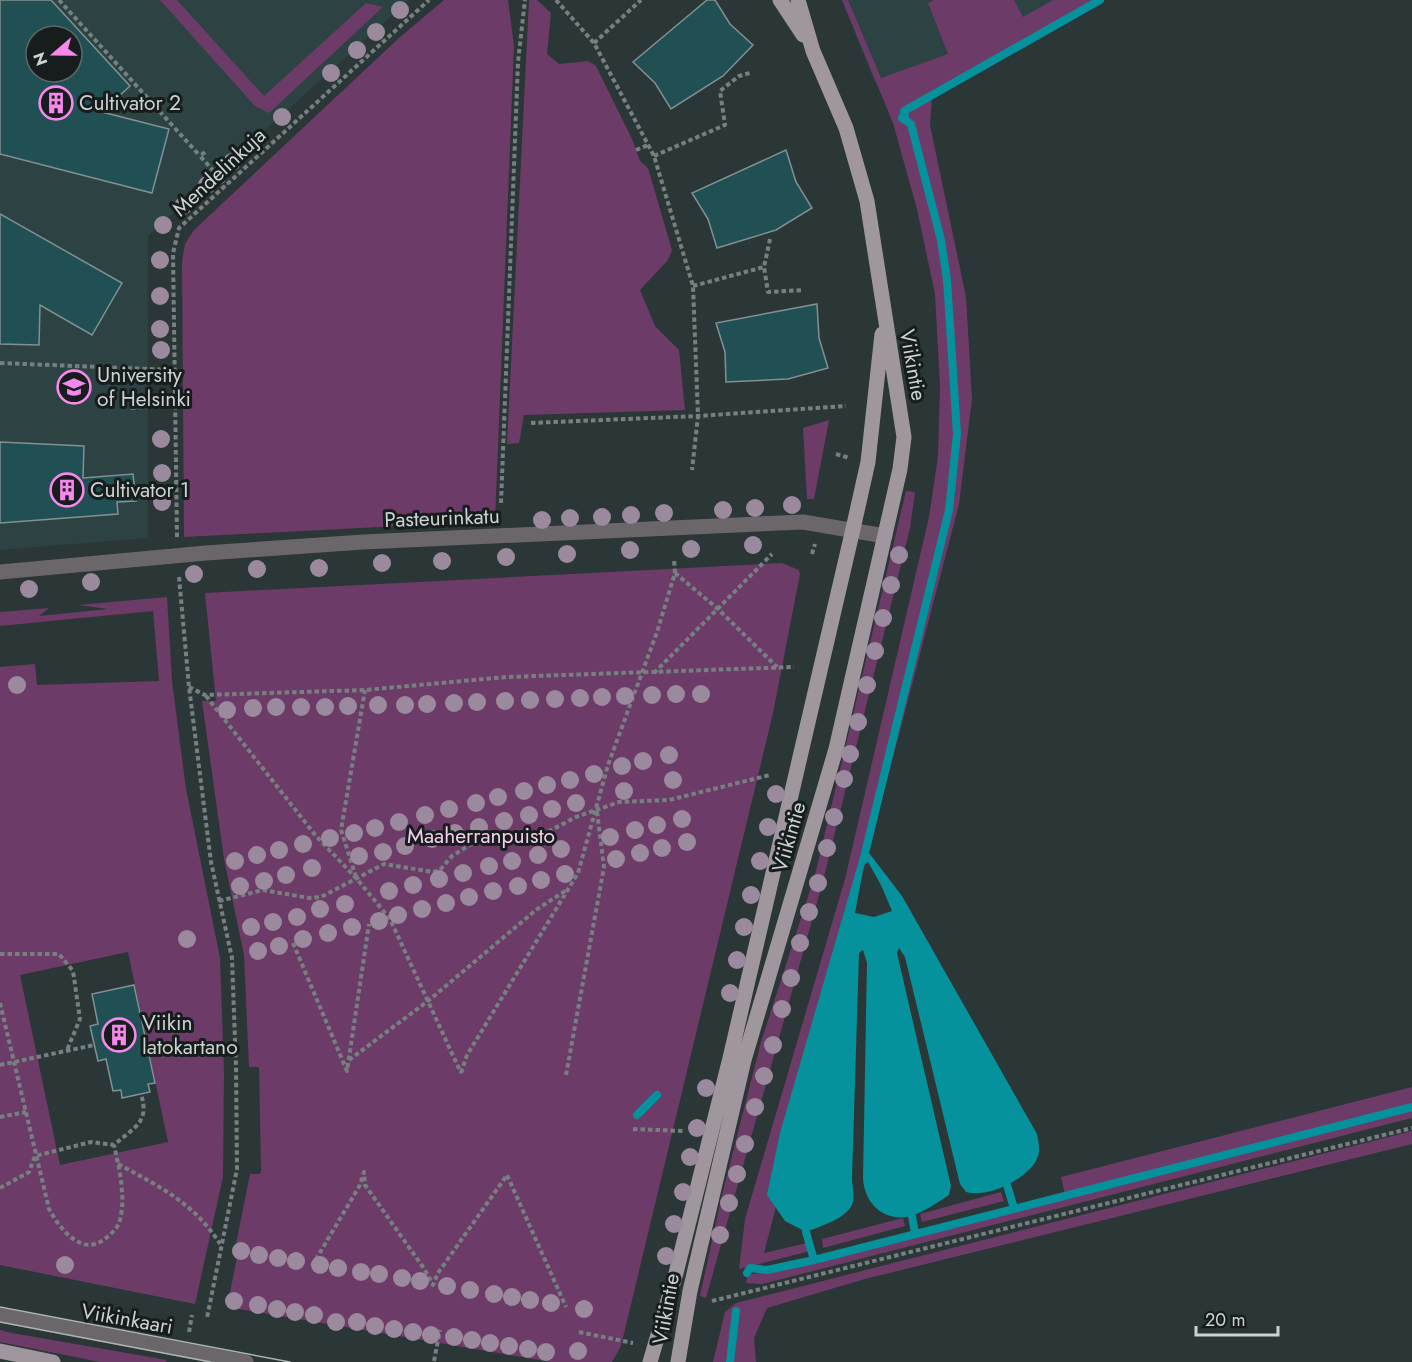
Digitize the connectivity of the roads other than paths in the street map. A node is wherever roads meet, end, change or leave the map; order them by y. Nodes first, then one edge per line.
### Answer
1 (780, 0) edge
2 (798, 0) edge
3 (813, 51) junction
4 (884, 320) junction
5 (854, 529) junction
6 (885, 536) junction
7 (0, 572) edge
8 (0, 1315) edge
9 (0, 1351) edge
10 (53, 1362) edge
11 (246, 1362) edge
12 (650, 1362) edge
13 (678, 1362) edge

1 - 3 main road, Viikintie
2 - 3 main road, Viikintie
3 - 4 main road, Viikintie
4 - 5 main road, Viikintie
4 - 6 main road, Viikintie
5 - 6 street, Pasteurinkatu
5 - 7 street, Pasteurinkatu
5 - 12 main road, Viikintie
6 - 13 main road, Viikintie
8 - 11 street, Viikinkaari
9 - 10 main road

